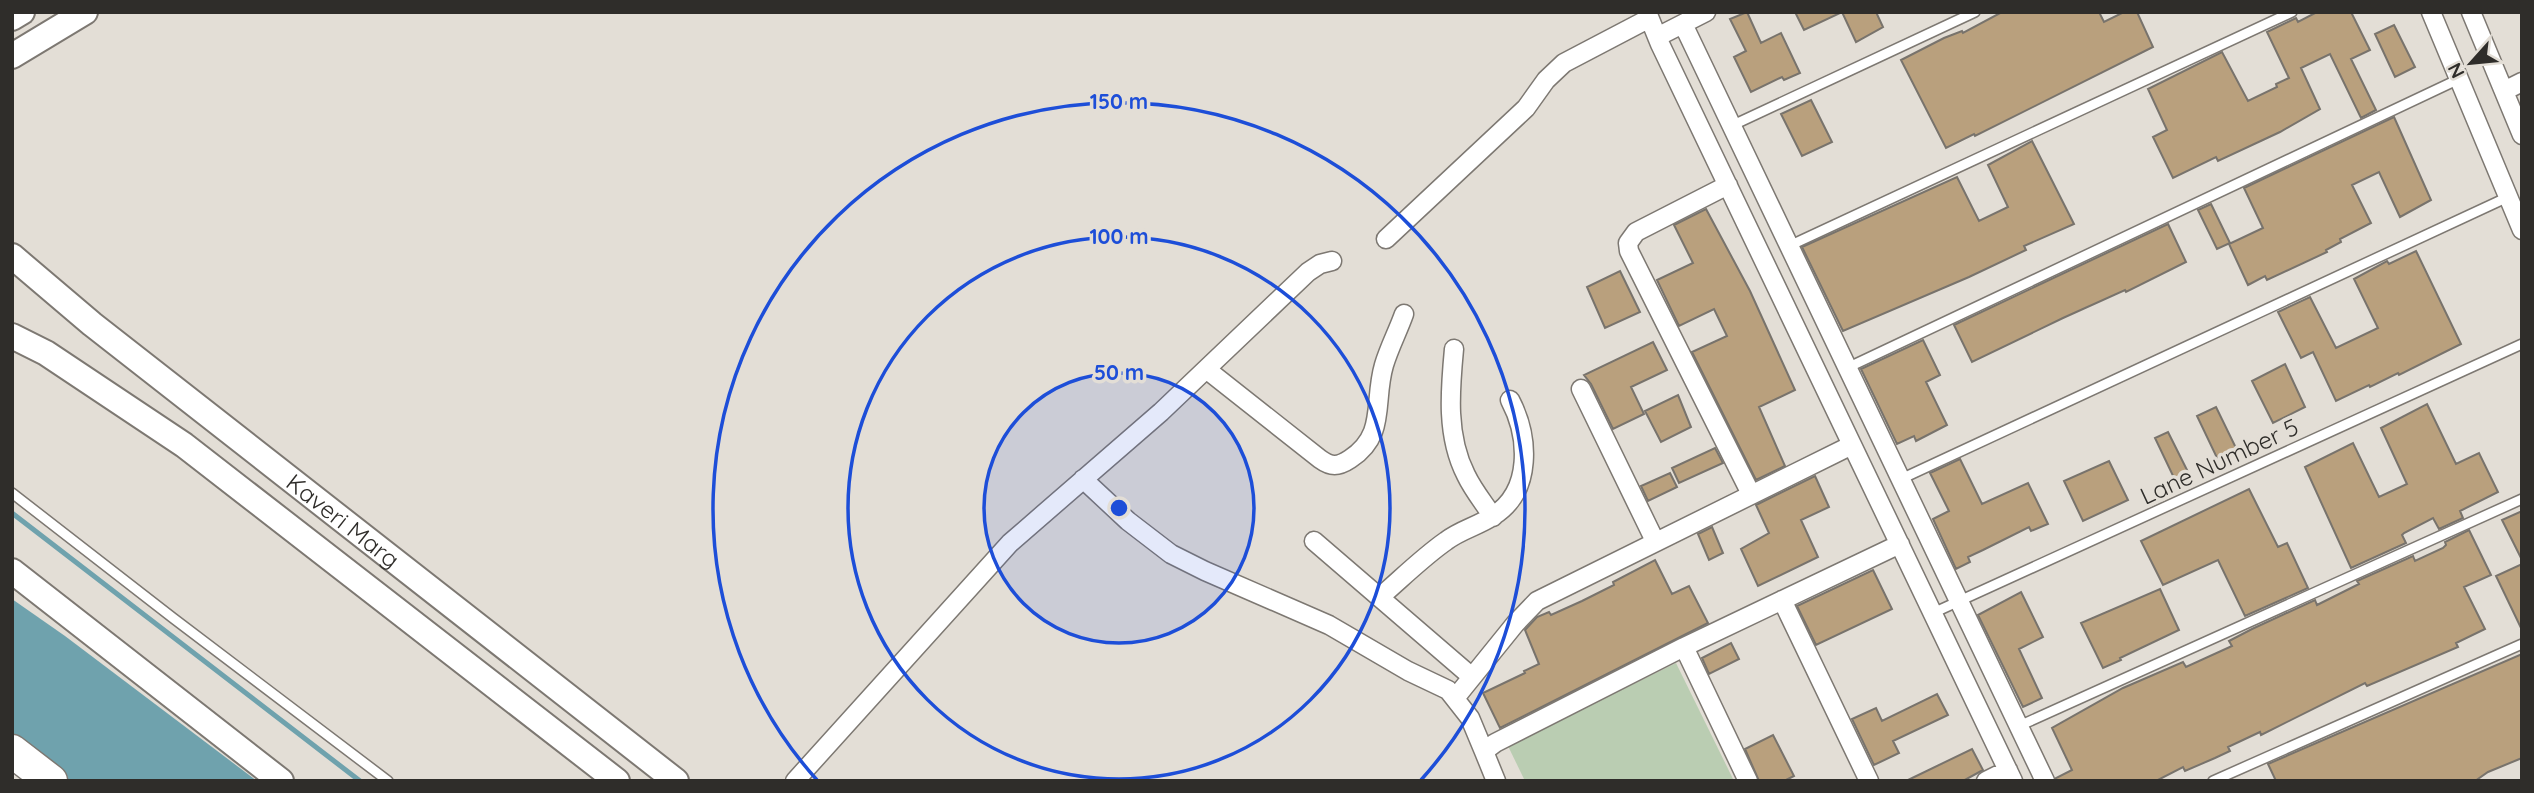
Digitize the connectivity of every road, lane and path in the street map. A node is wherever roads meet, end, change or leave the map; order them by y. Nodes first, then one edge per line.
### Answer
1 (22, 12) edge
2 (85, 12) edge
3 (1706, 12) edge
4 (1975, 12) edge
5 (2292, 12) edge
6 (2431, 12) edge
7 (2470, 12) edge
8 (1648, 15) edge
9 (12, 18) edge
10 (1683, 24) junction
11 (1657, 37) junction
12 (12, 55) edge
13 (2459, 79) junction
14 (2522, 82) edge
15 (2504, 91) junction
16 (1731, 126) junction
17 (2522, 135) edge
18 (1728, 185) junction
19 (2508, 197) junction
20 (2522, 230) edge
21 (1386, 239) dead end
22 (1789, 246) junction
23 (12, 256) edge
24 (1332, 261) dead end
25 (1404, 314) dead end
26 (12, 336) edge
27 (2522, 344) edge
28 (1454, 349) dead end
29 (1847, 368) junction
30 (1206, 369) junction
31 (1581, 389) dead end
32 (1510, 400) dead end
33 (1852, 445) junction
34 (1083, 479) junction
35 (1901, 479) junction
36 (12, 493) edge
37 (1751, 494) junction
38 (2522, 499) edge
39 (1493, 517) junction
40 (1314, 541) dead end
41 (1655, 541) junction
42 (1900, 544) junction
43 (12, 571) edge
44 (1380, 597) junction
45 (1783, 600) junction
46 (1959, 601) junction
47 (1933, 612) junction
48 (2522, 644) edge
49 (1684, 647) junction
50 (1472, 677) junction
51 (1456, 697) junction
52 (2019, 726) junction
53 (12, 751) edge
54 (1485, 754) junction
55 (2011, 775) edge
56 (51, 781) edge
57 (281, 781) edge
58 (388, 781) edge
59 (617, 781) edge
60 (676, 781) edge
61 (795, 781) edge
62 (1496, 781) edge
63 (1748, 781) edge
64 (1869, 781) edge
65 (1986, 781) edge
66 (2045, 781) edge
67 (2213, 781) edge

1 - 9 street
2 - 12 street
3 - 10 street
4 - 16 lane
5 - 22 lane
6 - 13 street
7 - 15 street
8 - 11 street
8 - 21 street
10 - 11 street
10 - 16 street
11 - 18 street
13 - 19 street
13 - 29 lane
14 - 15 street
15 - 17 street
16 - 22 street
18 - 33 street
18 - 37 street
19 - 20 street
19 - 35 lane
22 - 29 street
23 - 60 street, Kaveri Marg
24 - 30 street
25 - 30 street
26 - 59 street, Kaveri Marg
27 - 46 lane, Lane Number 5
28 - 39 street
29 - 35 street
30 - 34 street
31 - 41 street
32 - 39 street
33 - 37 street
33 - 42 street
34 - 51 street
34 - 61 street
35 - 46 street
36 - 58 lane
37 - 41 street
38 - 52 lane
39 - 44 street
40 - 44 street
41 - 50 street
42 - 45 street
42 - 47 street
43 - 57 street
44 - 50 street
45 - 49 street
45 - 64 street
46 - 47 lane, Lane Number 5
46 - 52 street
47 - 55 street
48 - 67 lane
49 - 54 street
49 - 63 street
50 - 51 street
51 - 54 street
52 - 66 street
53 - 56 highway
54 - 62 street
55 - 65 street

